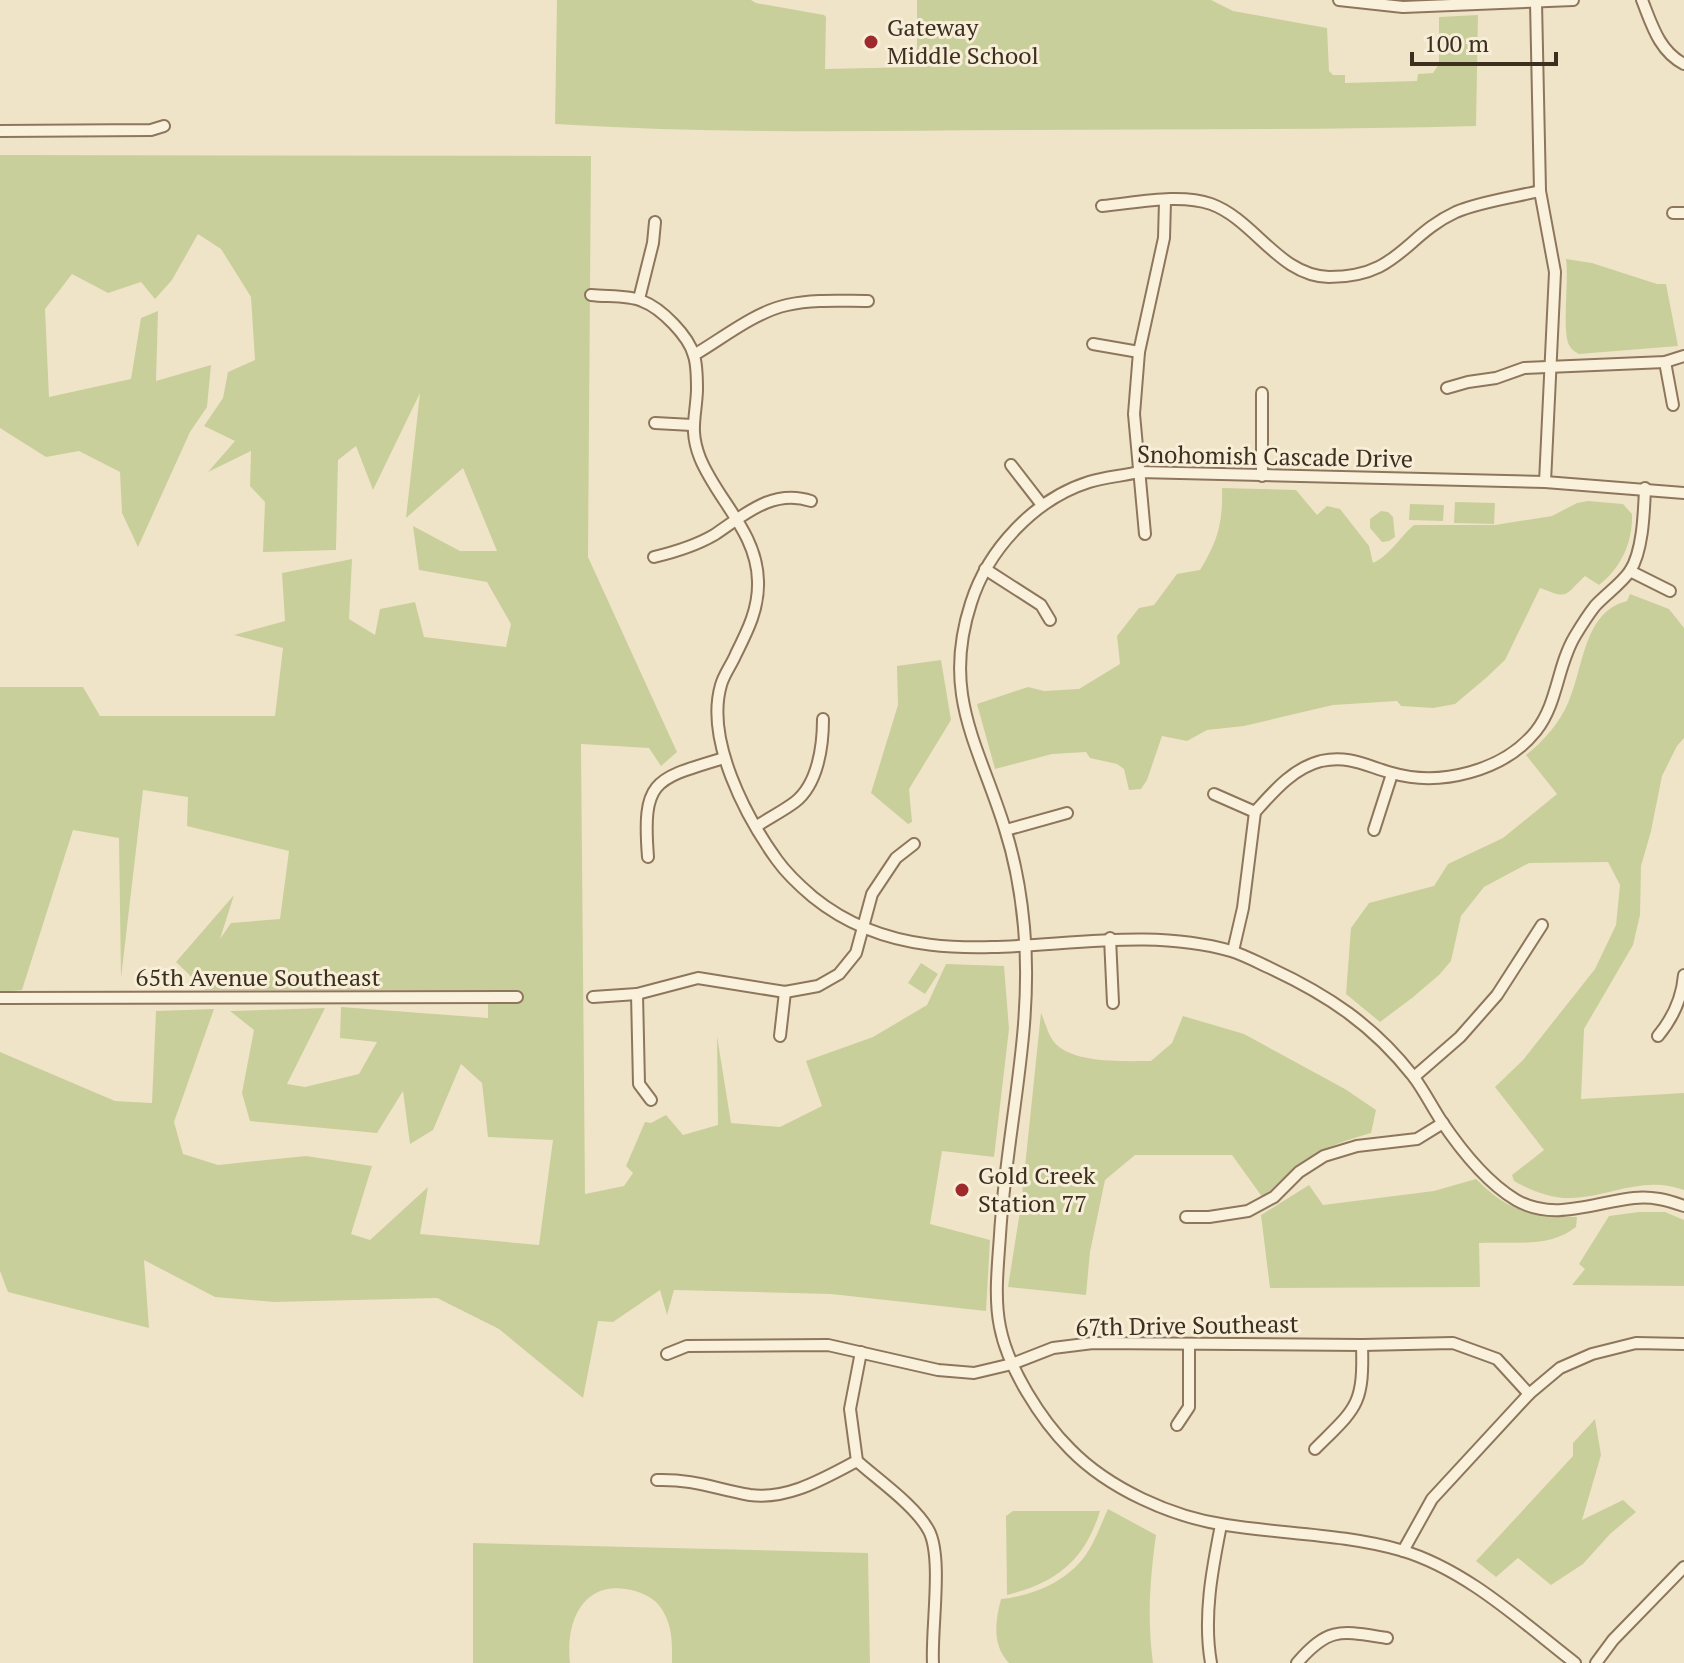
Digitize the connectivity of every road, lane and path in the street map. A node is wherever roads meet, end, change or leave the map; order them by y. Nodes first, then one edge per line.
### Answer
1 (1339, 0) edge
2 (1573, 0) edge
3 (1642, 0) edge
4 (1536, 2) edge
5 (1684, 64) edge
6 (164, 126) dead end
7 (0, 131) edge
8 (1540, 191) junction
9 (1165, 201) junction
10 (1102, 206) dead end
11 (655, 222) dead end
12 (591, 295) dead end
13 (639, 299) junction
14 (868, 301) dead end
15 (1093, 344) dead end
16 (1139, 352) junction
17 (694, 355) junction
18 (1684, 356) edge
19 (1665, 362) junction
20 (1552, 365) junction
21 (1447, 388) dead end
22 (1262, 393) dead end
23 (1673, 405) dead end
24 (655, 423) dead end
25 (692, 425) junction
26 (1011, 465) dead end
27 (1139, 472) junction
28 (1262, 476) junction
29 (1545, 482) junction
30 (1645, 488) junction
31 (1684, 493) edge
32 (811, 501) dead end
33 (1042, 505) junction
34 (737, 517) junction
35 (1145, 534) dead end
36 (654, 557) dead end
37 (985, 569) junction
38 (1630, 571) junction
39 (1670, 591) dead end
40 (1050, 620) dead end
41 (823, 719) dead end
42 (724, 758) junction
43 (1392, 774) junction
44 (1214, 794) dead end
45 (1255, 812) junction
46 (1067, 813) dead end
47 (757, 826) junction
48 (1006, 830) junction
49 (1374, 830) dead end
50 (914, 844) dead end
51 (648, 857) dead end
52 (1542, 925) dead end
53 (863, 928) junction
54 (1110, 938) junction
55 (1025, 945) junction
56 (1233, 951) junction
57 (1684, 975) edge
58 (785, 992) junction
59 (637, 994) junction
60 (1683, 994) edge
61 (517, 997) dead end
62 (593, 997) dead end
63 (0, 998) edge
64 (1113, 1003) dead end
65 (780, 1036) dead end
66 (1658, 1036) dead end
67 (1414, 1077) junction
68 (651, 1100) dead end
69 (1443, 1123) junction
70 (1684, 1206) edge
71 (1186, 1217) dead end
72 (1189, 1344) junction
73 (1684, 1344) edge
74 (1362, 1345) junction
75 (861, 1352) junction
76 (667, 1354) dead end
77 (1012, 1364) junction
78 (1529, 1394) junction
79 (1177, 1425) dead end
80 (1315, 1449) dead end
81 (857, 1461) junction
82 (657, 1480) dead end
83 (1221, 1525) junction
84 (1403, 1551) junction
85 (1684, 1567) edge
86 (1387, 1638) dead end
87 (933, 1663) edge
88 (1211, 1663) edge
89 (1297, 1663) edge
90 (1575, 1663) edge
91 (1596, 1663) edge

1 - 4 street
2 - 4 street
3 - 5 street
4 - 8 street
6 - 7 street
8 - 9 street
8 - 20 street
9 - 10 street
9 - 16 street
11 - 13 street
12 - 13 street
13 - 17 street
14 - 17 street
15 - 16 street
16 - 27 street
17 - 25 street
18 - 19 street
19 - 20 street
19 - 23 street
20 - 21 street
20 - 29 street
22 - 28 street
24 - 25 street
25 - 34 street
26 - 33 street
27 - 28 street, Snohomish Cascade Drive
27 - 33 street, Snohomish Cascade Drive
27 - 35 street
28 - 29 street, Snohomish Cascade Drive
29 - 30 street, Snohomish Cascade Drive
30 - 31 street, Snohomish Cascade Drive
30 - 38 street
32 - 34 street
33 - 37 street, Snohomish Cascade Drive
34 - 36 street
34 - 42 street
37 - 40 street
37 - 48 street, Snohomish Cascade Drive
38 - 39 street
38 - 43 street
41 - 47 street
42 - 47 street
42 - 51 street
43 - 45 street
43 - 49 street
44 - 45 street
45 - 56 street
46 - 48 street
47 - 53 street
48 - 55 street, Snohomish Cascade Drive
50 - 53 street
52 - 67 street
53 - 55 street
53 - 58 street
54 - 55 street
54 - 56 street
54 - 64 street
55 - 77 street, Snohomish Cascade Drive
56 - 67 street
57 - 60 street
58 - 59 street
58 - 65 street
59 - 62 street
59 - 68 street
60 - 66 street
61 - 63 street, 65th Avenue Southeast
67 - 69 street
69 - 70 street
69 - 71 street
72 - 74 street, 67th Drive Southeast
72 - 77 street, 67th Drive Southeast
72 - 79 street
73 - 78 street
74 - 78 street, 67th Drive Southeast
74 - 80 street
75 - 76 street, 67th Drive Southeast
75 - 77 street, 67th Drive Southeast
75 - 81 street
77 - 83 street, Snohomish Cascade Drive
78 - 84 street
81 - 82 street
81 - 87 street
83 - 84 street, Snohomish Cascade Drive
83 - 88 street
84 - 90 street, Snohomish Cascade Drive
85 - 91 street
86 - 89 street

